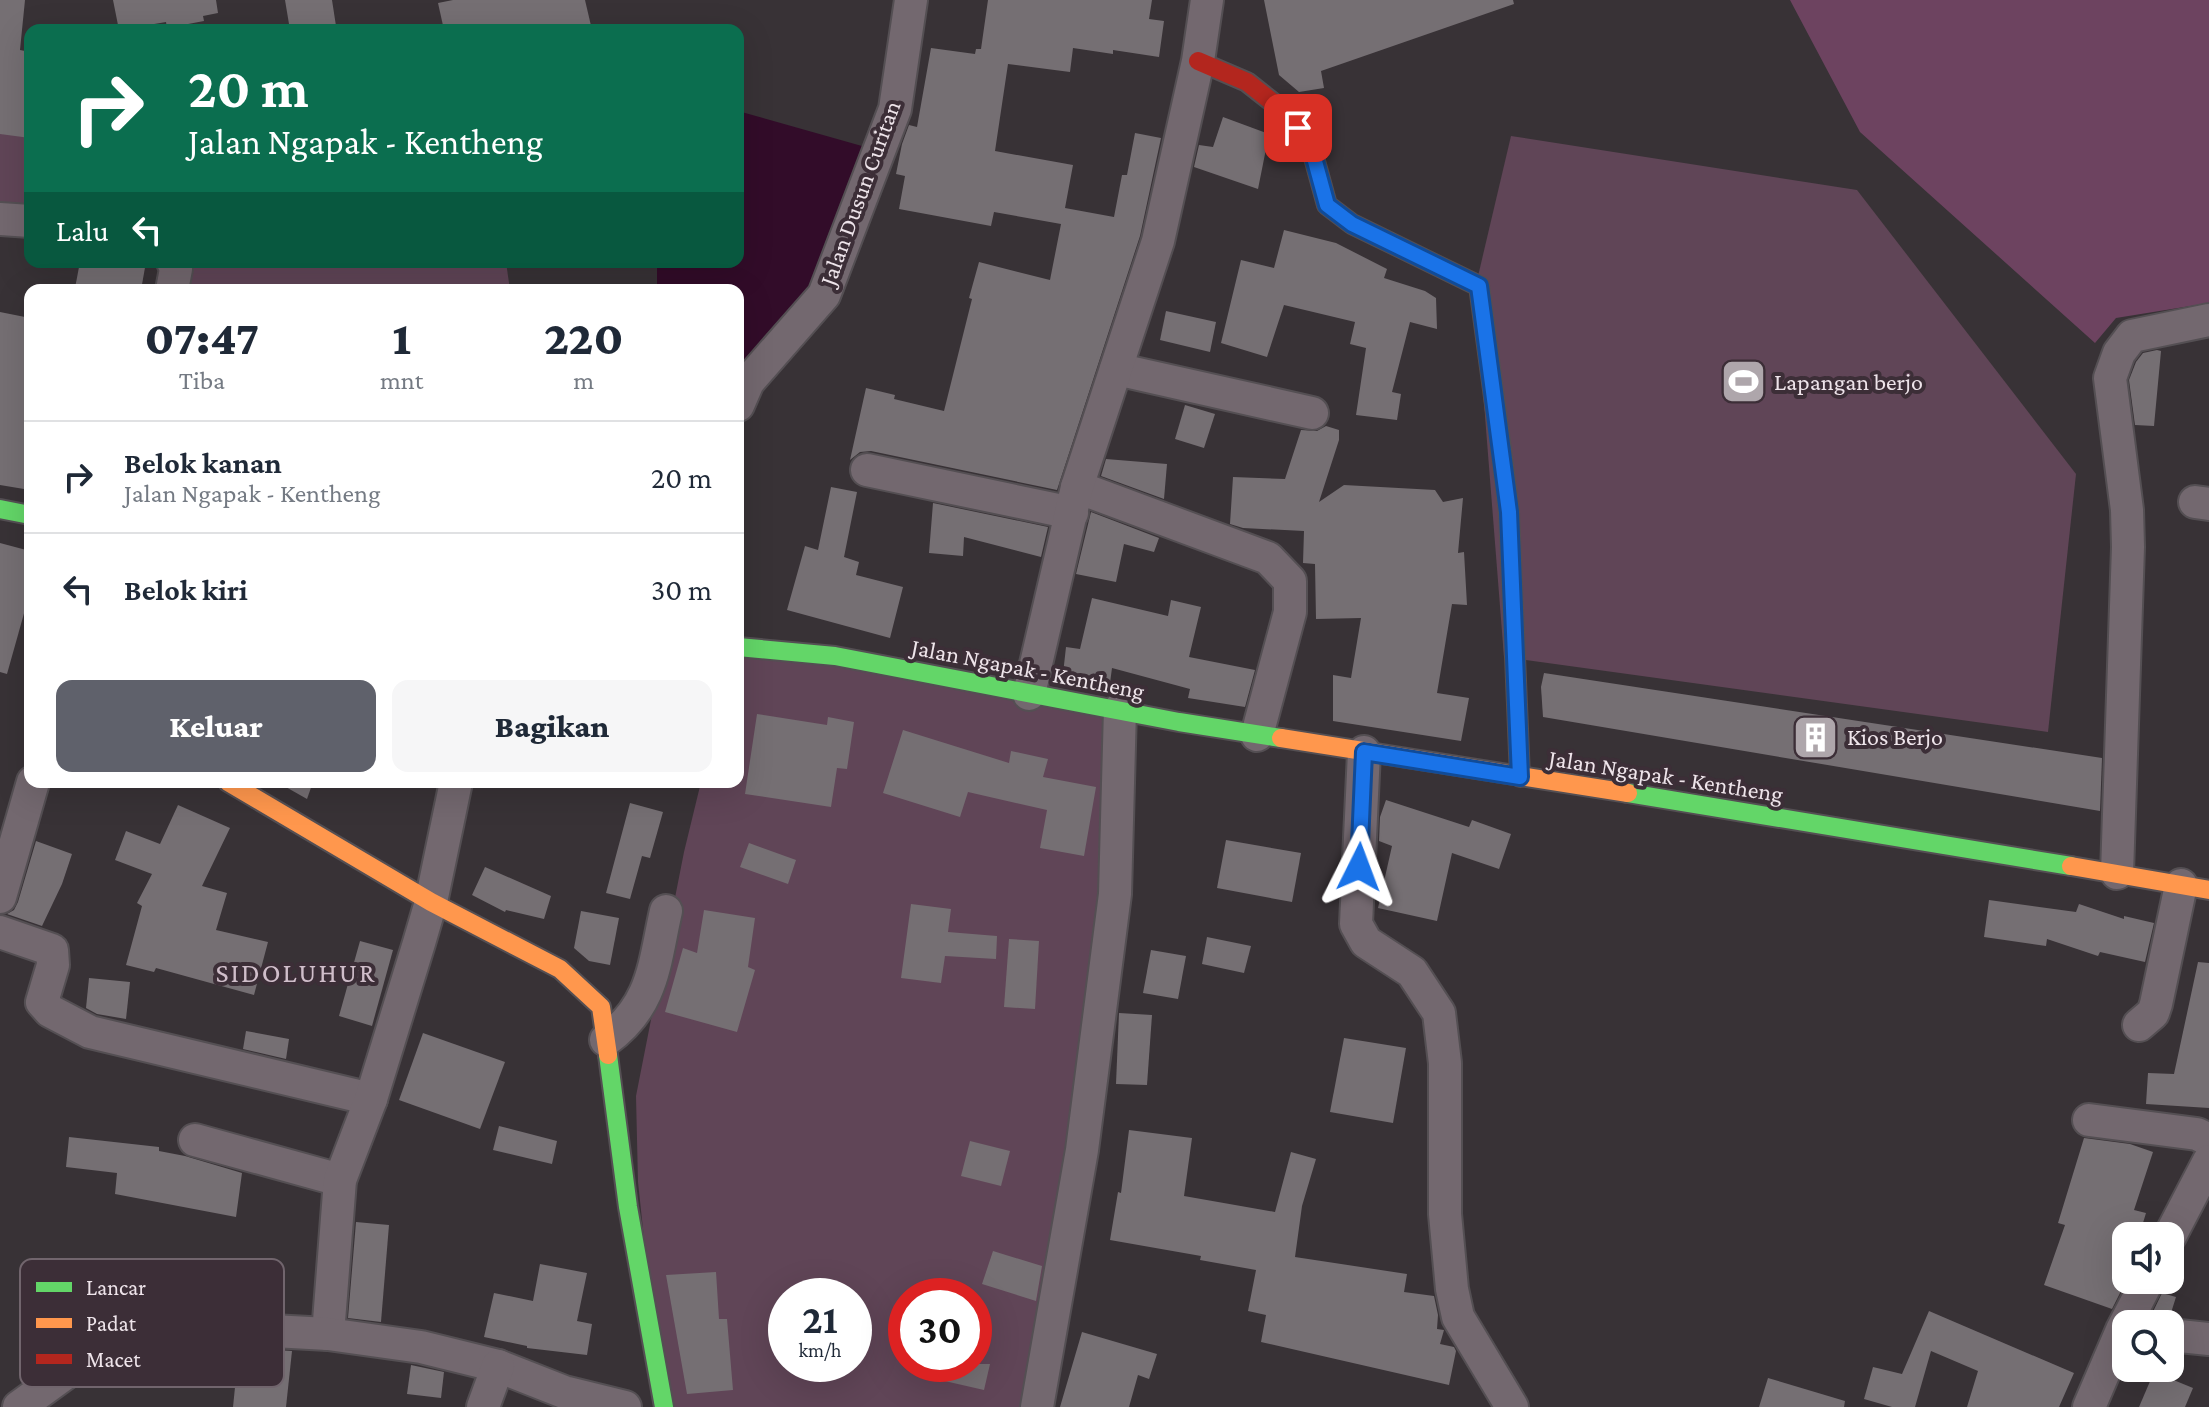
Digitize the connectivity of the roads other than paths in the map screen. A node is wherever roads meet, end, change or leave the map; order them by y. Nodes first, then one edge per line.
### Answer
1 (911, 0) edge
2 (1207, 0) edge
3 (1198, 61) junction
4 (0, 219) edge
5 (24, 221) edge
6 (2209, 320) edge
7 (1116, 369) junction
8 (744, 391) edge
9 (1312, 413) dead end
10 (867, 470) dead end
11 (1074, 500) junction
12 (0, 509) edge
13 (24, 514) edge
14 (744, 648) edge
15 (1029, 694) junction
16 (1120, 709) junction
17 (1257, 735) junction
18 (1364, 752) junction
19 (1520, 777) junction
20 (31, 788) edge
21 (238, 788) edge
22 (455, 788) edge
23 (2117, 873) junction
24 (2195, 887) edge
25 (0, 897) edge
26 (431, 902) junction
27 (666, 911) dead end
28 (0, 932) edge
29 (2139, 1025) dead end
30 (606, 1040) junction
31 (371, 1099) junction
32 (2089, 1120) dead end
33 (195, 1140) dead end
34 (2209, 1140) edge
35 (2209, 1161) edge
36 (340, 1180) junction
37 (2177, 1222) edge
38 (284, 1332) edge
39 (328, 1334) junction
40 (2184, 1336) edge
41 (2209, 1339) edge
42 (2112, 1356) edge
43 (498, 1366) junction
44 (46, 1387) edge
45 (19, 1407) edge
46 (483, 1407) edge
47 (625, 1407) edge
48 (664, 1407) edge
49 (1037, 1407) edge
50 (1512, 1407) edge
51 (2089, 1407) edge

1 - 8 street, Jalan Dusun Curitan
2 - 3 street
3 - 7 street
3 - 19 street
4 - 5 street
6 - 23 street
7 - 9 street
7 - 11 street
10 - 11 street
11 - 15 street
11 - 17 street
12 - 13 street
14 - 15 street, Jalan Ngapak - Kentheng
15 - 16 street, Jalan Ngapak - Kentheng
16 - 17 street, Jalan Ngapak - Kentheng
16 - 49 street
17 - 18 street, Jalan Ngapak - Kentheng
18 - 19 street, Jalan Ngapak - Kentheng
18 - 50 street
19 - 23 street, Jalan Ngapak - Kentheng
20 - 25 street
21 - 26 street
22 - 26 street
23 - 24 street, Jalan Ngapak - Kentheng
24 - 29 street
26 - 30 street
26 - 31 street
27 - 30 street
28 - 31 street
30 - 48 street
31 - 36 street
32 - 34 street
33 - 36 street
35 - 37 street
36 - 39 street
38 - 39 street
39 - 43 street
40 - 41 street
42 - 51 street
43 - 46 street
43 - 47 street
44 - 45 street

